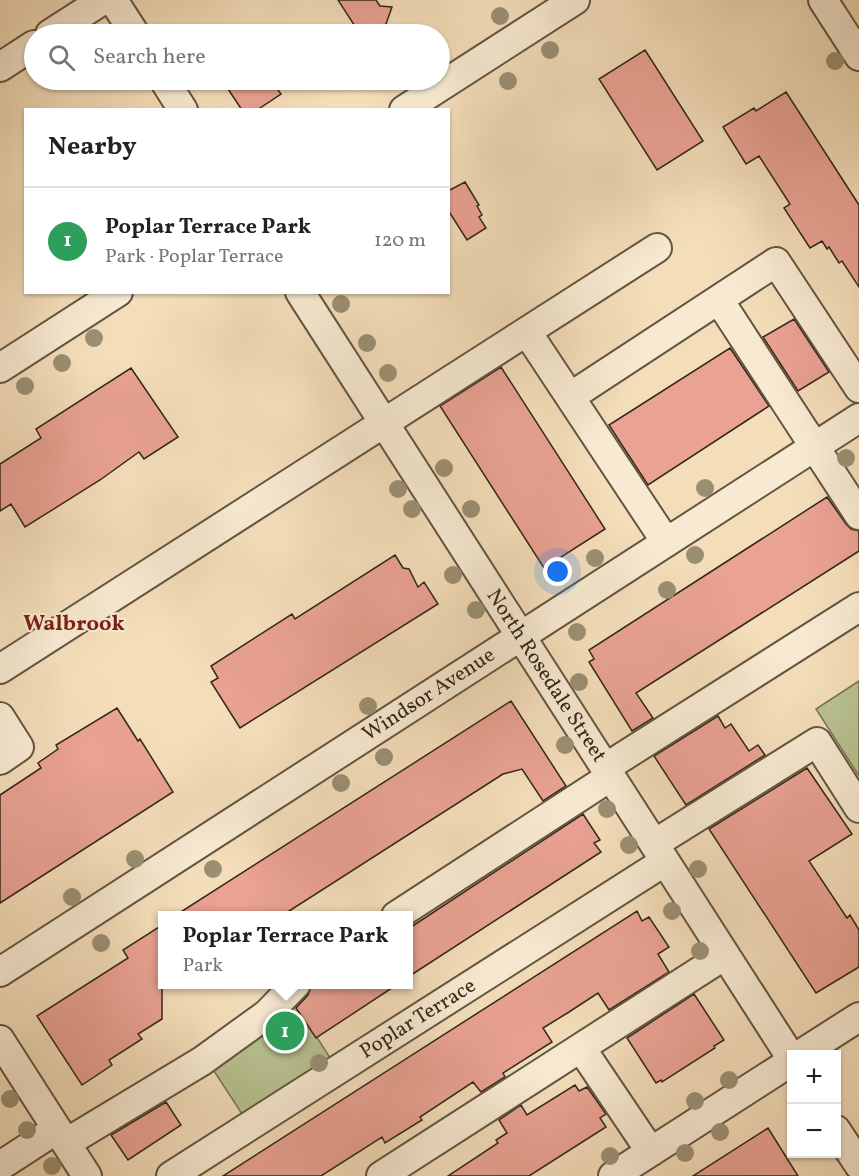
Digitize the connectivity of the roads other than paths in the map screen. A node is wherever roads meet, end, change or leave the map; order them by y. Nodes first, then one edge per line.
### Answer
1 (103, 0) edge
2 (113, 0) edge
3 (576, 0) edge
4 (823, 0) edge
5 (66, 24) edge
6 (129, 24) edge
7 (24, 51) edge
8 (859, 56) edge
9 (0, 67) edge
10 (450, 81) edge
11 (170, 90) edge
12 (435, 90) edge
13 (182, 108) edge
14 (407, 108) edge
15 (657, 248) dead end
16 (115, 294) edge
17 (301, 294) edge
18 (718, 300) junction
19 (527, 332) junction
20 (0, 368) edge
21 (859, 388) edge
22 (570, 397) junction
23 (859, 418) edge
24 (384, 424) junction
25 (815, 446) junction
26 (859, 515) edge
27 (666, 542) junction
28 (859, 607) edge
29 (521, 636) junction
30 (0, 669) edge
31 (0, 717) edge
32 (0, 760) edge
33 (608, 772) junction
34 (859, 808) edge
35 (659, 853) junction
36 (402, 911) edge
37 (724, 955) junction
38 (0, 972) edge
39 (291, 989) edge
40 (859, 1017) edge
41 (0, 1040) edge
42 (581, 1048) junction
43 (807, 1050) edge
44 (787, 1052) edge
45 (787, 1063) edge
46 (61, 1136) junction
47 (841, 1136) edge
48 (646, 1162) edge
49 (859, 1165) edge
50 (0, 1166) edge
51 (87, 1176) edge
52 (171, 1176) edge
53 (381, 1176) edge
54 (613, 1176) edge

1 - 5 street
2 - 6 street
3 - 10 street
4 - 8 street
7 - 9 street
11 - 13 street
12 - 14 street
15 - 19 street
16 - 20 street
17 - 24 street, North Rosedale Street
18 - 21 street
18 - 22 street
18 - 25 street
19 - 22 street
19 - 24 street
22 - 27 street
23 - 25 street, Windsor Avenue
24 - 29 street, North Rosedale Street
24 - 30 street
25 - 26 street
25 - 27 street, Windsor Avenue
27 - 29 street, Windsor Avenue
28 - 33 street
29 - 33 street, North Rosedale Street
29 - 38 street, Windsor Avenue
31 - 32 street
33 - 35 street, North Rosedale Street
33 - 36 street
34 - 35 street, Poplar Terrace
35 - 37 street, North Rosedale Street
35 - 52 street, Poplar Terrace
37 - 42 street
37 - 44 street, North Rosedale Street
39 - 46 street
40 - 43 street
41 - 46 street
42 - 48 street
42 - 53 street
45 - 48 street
46 - 50 street
46 - 51 street
47 - 49 street
48 - 54 street

